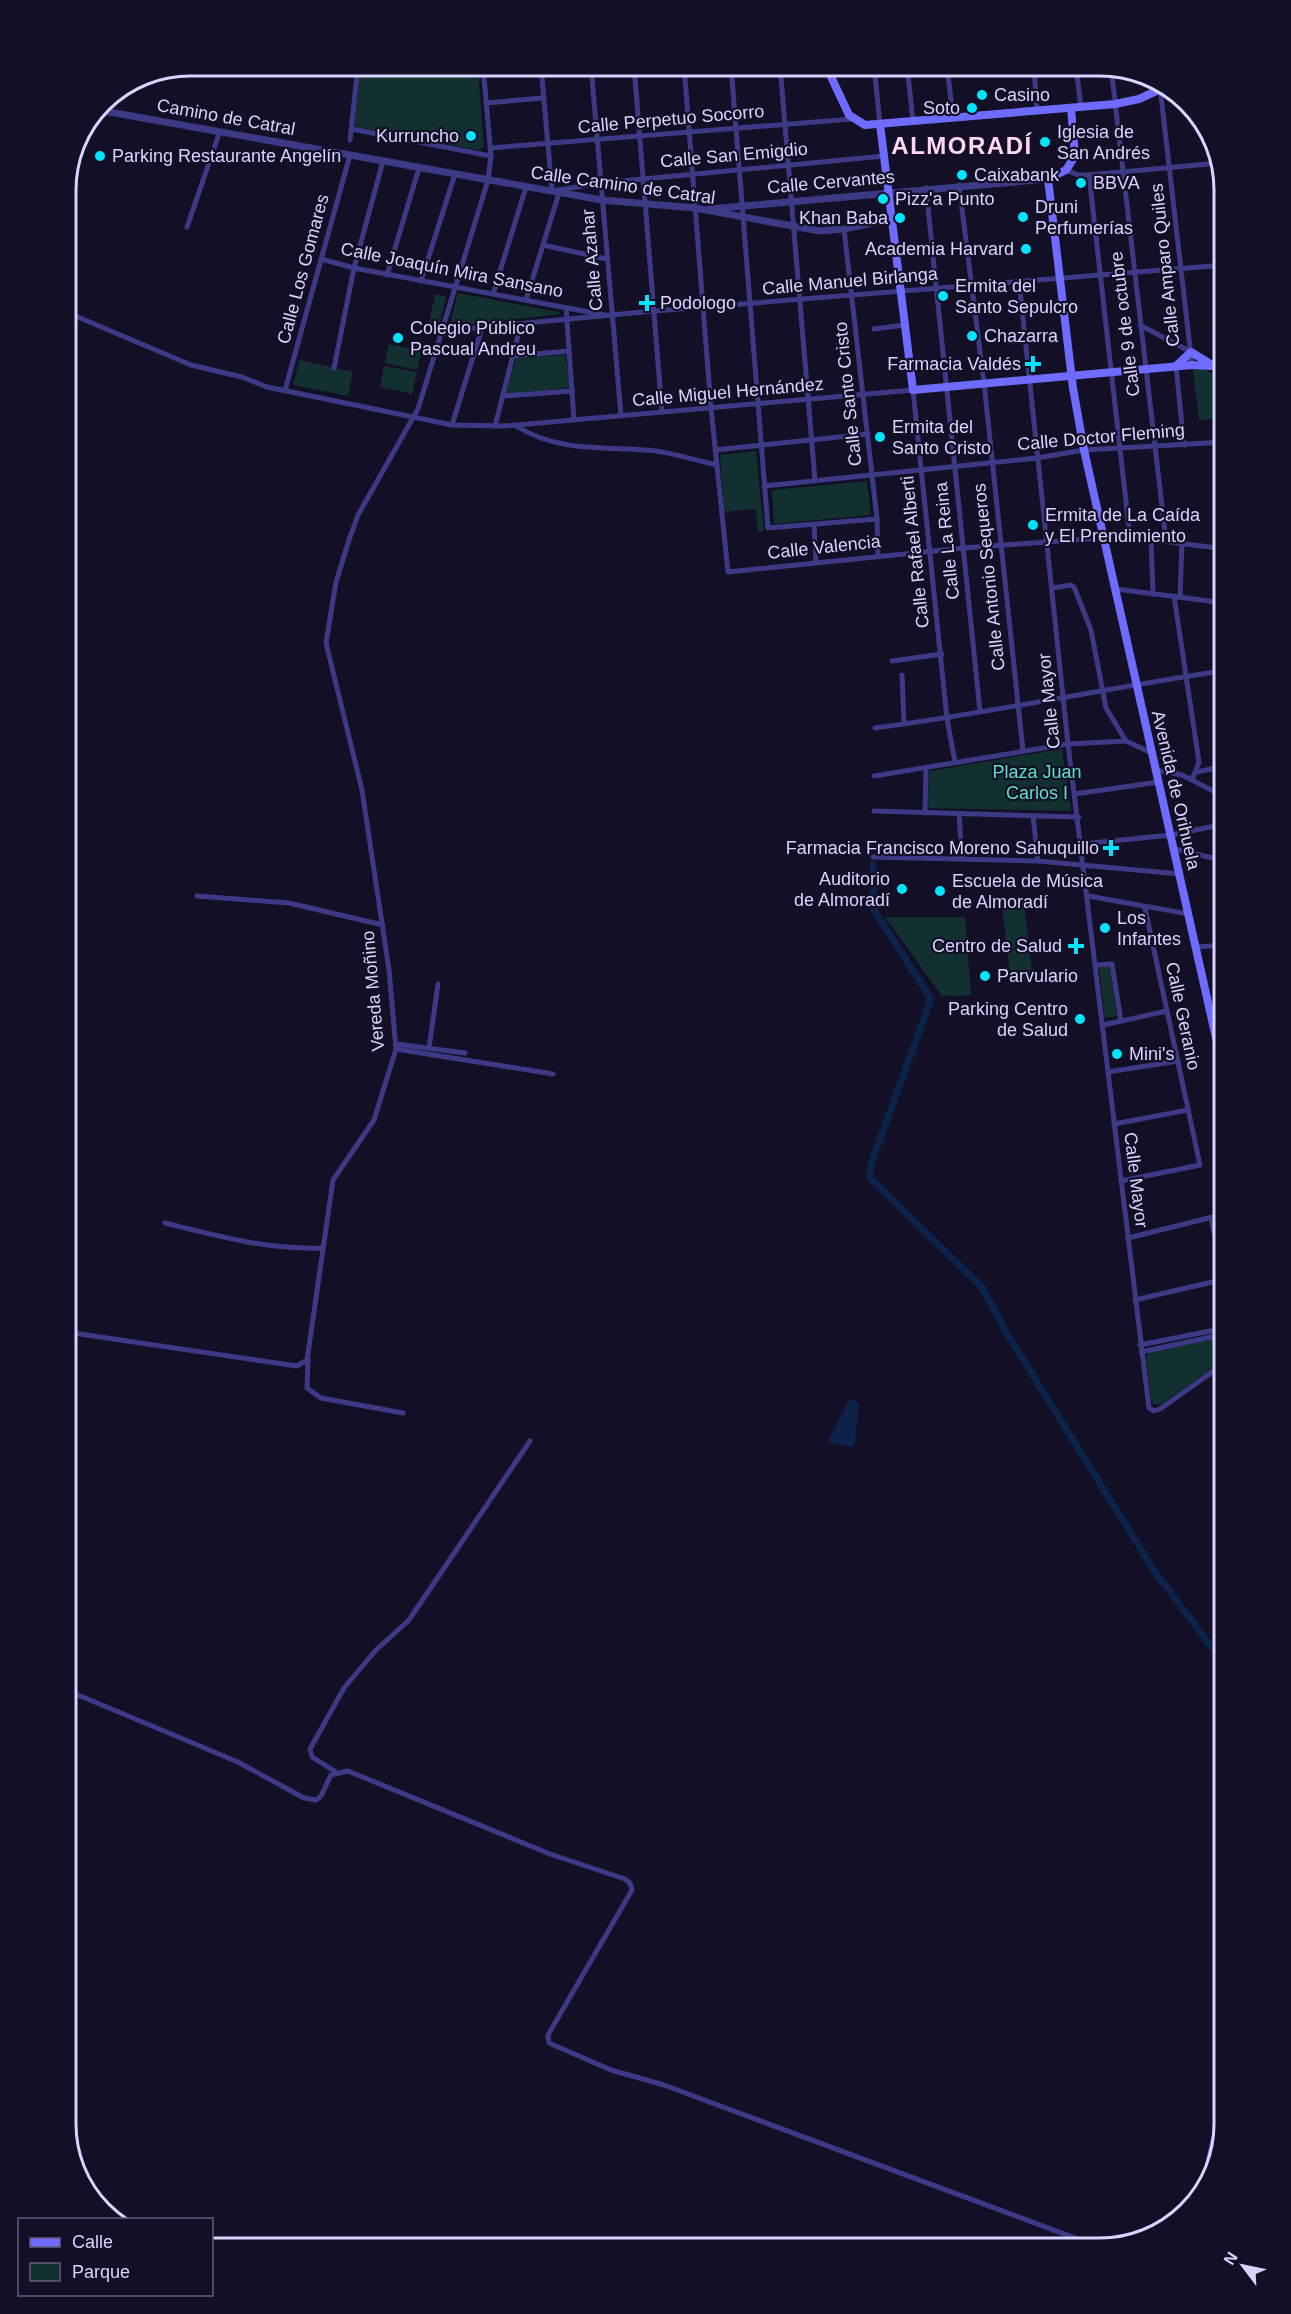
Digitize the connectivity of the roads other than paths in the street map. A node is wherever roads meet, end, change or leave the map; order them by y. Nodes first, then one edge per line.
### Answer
1 (357, 76) edge
2 (484, 76) edge
3 (542, 76) edge
4 (592, 76) edge
5 (635, 76) edge
6 (685, 77) edge
7 (731, 77) edge
8 (781, 77) edge
9 (831, 77) edge
10 (875, 77) edge
11 (909, 77) edge
12 (948, 77) edge
13 (1035, 77) edge
14 (1077, 77) edge
15 (1112, 78) edge
16 (1155, 91) edge
17 (1163, 95) edge
18 (543, 98) junction
19 (486, 103) junction
20 (1115, 104) junction
21 (1071, 108) junction
22 (1081, 108) junction
23 (1037, 111) junction
24 (108, 112) edge
25 (953, 118) junction
26 (854, 119) junction
27 (913, 122) junction
28 (880, 124) junction
29 (784, 125) junction
30 (352, 129) junction
31 (735, 129) junction
32 (220, 131) junction
33 (689, 132) junction
34 (639, 136) junction
35 (350, 140) dead end
36 (597, 140) junction
37 (548, 144) junction
38 (490, 148) junction
39 (350, 155) junction
40 (491, 156) junction
41 (884, 156) junction
42 (383, 161) junction
43 (1211, 164) edge
44 (788, 165) junction
45 (1170, 167) junction
46 (419, 168) junction
47 (739, 170) junction
48 (1066, 170) junction
49 (1123, 172) junction
50 (454, 174) junction
51 (693, 174) junction
52 (1089, 175) junction
53 (643, 179) junction
54 (1048, 179) junction
55 (488, 180) junction
56 (601, 183) junction
57 (962, 185) junction
58 (526, 187) junction
59 (926, 188) junction
60 (555, 192) junction
61 (888, 192) junction
62 (602, 200) junction
63 (791, 201) junction
64 (645, 203) junction
65 (741, 206) junction
66 (698, 209) junction
67 (742, 218) junction
68 (891, 219) junction
69 (793, 226) junction
70 (187, 227) dead end
71 (844, 229) junction
72 (543, 245) junction
73 (321, 259) junction
74 (607, 259) junction
75 (1214, 266) edge
76 (354, 268) junction
77 (1181, 268) junction
78 (1134, 272) junction
79 (387, 275) junction
80 (1100, 275) junction
81 (1060, 279) junction
82 (1019, 280) junction
83 (422, 281) junction
84 (973, 286) junction
85 (455, 287) junction
86 (936, 289) junction
87 (901, 292) junction
88 (493, 294) junction
89 (853, 296) junction
90 (526, 300) junction
91 (799, 300) junction
92 (749, 304) junction
93 (566, 308) junction
94 (703, 308) junction
95 (654, 311) junction
96 (612, 316) junction
97 (77, 317) edge
98 (567, 320) junction
99 (521, 324) junction
100 (905, 325) junction
101 (1140, 325) junction
102 (482, 328) junction
103 (874, 329) dead end
104 (443, 331) junction
105 (569, 351) junction
106 (1191, 352) junction
107 (513, 356) junction
108 (1192, 365) junction
109 (1176, 366) junction
110 (1210, 366) junction
111 (334, 368) dead end
112 (1214, 368) edge
113 (1146, 369) junction
114 (1111, 372) junction
115 (1072, 375) junction
116 (1029, 378) junction
117 (984, 383) junction
118 (947, 387) junction
119 (285, 390) junction
120 (913, 390) junction
121 (572, 391) junction
122 (863, 395) junction
123 (503, 396) junction
124 (808, 400) junction
125 (757, 404) junction
126 (711, 408) junction
127 (662, 412) junction
128 (621, 416) junction
129 (413, 417) junction
130 (574, 420) junction
131 (452, 425) junction
132 (514, 425) junction
133 (495, 426) junction
134 (868, 434) junction
135 (811, 440) junction
136 (1214, 443) edge
137 (760, 445) junction
138 (1184, 445) junction
139 (1155, 447) junction
140 (716, 450) junction
141 (1084, 450) junction
142 (1120, 450) junction
143 (1037, 458) junction
144 (992, 462) junction
145 (717, 465) junction
146 (954, 466) junction
147 (921, 469) junction
148 (872, 475) junction
149 (815, 480) junction
150 (764, 486) junction
151 (877, 519) junction
152 (814, 525) junction
153 (1130, 537) junction
154 (1103, 538) junction
155 (1151, 539) junction
156 (1166, 541) junction
157 (1046, 542) junction
158 (1182, 543) junction
159 (1001, 545) junction
160 (963, 548) junction
161 (1214, 548) edge
162 (930, 551) junction
163 (878, 556) junction
164 (816, 562) junction
165 (1052, 588) junction
166 (1116, 589) junction
167 (1153, 594) junction
168 (1177, 597) junction
169 (1214, 602) edge
170 (942, 654) junction
171 (892, 661) dead end
172 (1214, 672) edge
173 (902, 675) dead end
174 (1188, 676) junction
175 (1137, 684) junction
176 (1102, 691) junction
177 (1063, 697) junction
178 (1018, 705) junction
179 (980, 711) junction
180 (947, 719) junction
181 (904, 724) junction
182 (875, 728) dead end
183 (1126, 741) junction
184 (1068, 744) junction
185 (1023, 751) junction
186 (1152, 753) junction
187 (954, 762) junction
188 (926, 767) junction
189 (1214, 768) edge
190 (1156, 770) junction
191 (1197, 772) junction
192 (874, 776) dead end
193 (1192, 780) junction
194 (1159, 782) junction
195 (1214, 791) edge
196 (1075, 794) junction
197 (874, 812) dead end
198 (925, 813) junction
199 (959, 814) junction
200 (1034, 816) junction
201 (1079, 817) junction
202 (1214, 827) edge
203 (1171, 835) junction
204 (1082, 844) junction
205 (1174, 849) junction
206 (873, 857) dead end
207 (1214, 858) edge
208 (962, 859) junction
209 (1038, 861) junction
210 (1084, 865) junction
211 (1180, 874) junction
212 (197, 896) dead end
213 (1088, 896) junction
214 (1145, 908) junction
215 (1189, 914) junction
216 (383, 925) junction
217 (1214, 946) edge
218 (1196, 947) junction
219 (1096, 965) junction
220 (438, 984) dead end
221 (1167, 1011) junction
222 (1121, 1021) junction
223 (1103, 1025) junction
224 (1214, 1028) edge
225 (396, 1047) junction
226 (429, 1048) junction
227 (465, 1053) dead end
228 (1178, 1061) junction
229 (1108, 1072) junction
230 (553, 1074) dead end
231 (1188, 1110) junction
232 (1114, 1124) junction
233 (1121, 1181) junction
234 (1214, 1217) edge
235 (1211, 1218) junction
236 (165, 1223) dead end
237 (1214, 1232) edge
238 (1128, 1238) junction
239 (322, 1248) junction
240 (1214, 1283) edge
241 (1135, 1300) junction
242 (1214, 1330) edge
243 (76, 1334) edge
244 (1214, 1336) edge
245 (1140, 1345) junction
246 (1141, 1352) junction
247 (307, 1357) junction
248 (1214, 1371) edge
249 (403, 1413) dead end
250 (530, 1441) dead end
251 (76, 1694) edge
252 (336, 1772) junction
253 (1075, 2238) edge

1 - 30 street
2 - 19 street, Vereda Moñino
3 - 18 street
4 - 36 street, Calle Azahar
5 - 34 street
6 - 33 street
7 - 31 street
8 - 29 street
9 - 26 main road
10 - 28 street
11 - 27 street
12 - 25 street
13 - 23 street
14 - 22 street
15 - 20 street, Calle 9 de octubre
16 - 20 main road
17 - 45 street, Calle Amparo Quiles
18 - 19 street
18 - 37 street
19 - 38 street, Vereda Moñino
20 - 22 main road
20 - 49 street, Calle 9 de octubre
21 - 22 main road
21 - 23 main road
21 - 48 main road
23 - 25 main road
24 - 32 street, Camino de Catral
25 - 27 main road
26 - 28 main road
26 - 29 street, Calle Perpetuo Socorro
27 - 28 main road
28 - 41 main road, Calle Rafael Alberti
29 - 31 street, Calle Perpetuo Socorro
29 - 44 street
30 - 35 street
30 - 40 street
31 - 33 street, Calle Perpetuo Socorro
31 - 47 street
32 - 39 street, Camino de Catral
32 - 70 street
33 - 34 street, Calle Perpetuo Socorro
33 - 51 street
34 - 36 street, Calle Perpetuo Socorro
34 - 53 street
36 - 37 street, Calle Perpetuo Socorro
36 - 56 street, Calle Azahar
37 - 38 street, Calle Perpetuo Socorro
37 - 60 street
38 - 40 street, Vereda Moñino
39 - 42 street, Calle Camino de Catral
39 - 73 street, Calle Los Gomares
40 - 55 street, Vereda Moñino
41 - 44 street, Calle San Emigdio
41 - 61 main road, Calle Rafael Alberti
42 - 46 street, Calle Camino de Catral
42 - 76 street
43 - 45 street
44 - 47 street, Calle San Emigdio
44 - 63 street
45 - 49 street
45 - 77 street, Calle Amparo Quiles
46 - 50 street, Calle Camino de Catral
46 - 79 street
47 - 51 street, Calle San Emigdio
47 - 65 street
48 - 52 street
48 - 54 main road
49 - 52 street
49 - 78 street, Calle 9 de octubre
50 - 55 street, Calle Camino de Catral
50 - 83 street
51 - 53 street, Calle San Emigdio
51 - 66 street
52 - 80 street
53 - 56 street, Calle San Emigdio
53 - 64 street
54 - 57 street, Calle Cervantes
54 - 81 main road, Avenida de Orihuela
55 - 58 street, Calle Camino de Catral
55 - 85 street, Vereda Moñino
56 - 60 street, Calle San Emigdio
56 - 62 street, Calle Azahar
57 - 59 street, Calle Cervantes
57 - 84 street, Calle Antonio Sequeros
58 - 60 street, Calle Camino de Catral
58 - 88 street
59 - 61 street, Calle Cervantes
59 - 86 street, Calle La Reina
60 - 62 street, Calle Camino de Catral
60 - 72 street
61 - 63 street, Calle Cervantes
61 - 68 main road, Calle Rafael Alberti
62 - 64 street, Calle Camino de Catral
62 - 74 street, Calle Azahar
63 - 65 street, Calle Cervantes
63 - 69 street
64 - 66 street, Calle Camino de Catral
64 - 95 street
65 - 66 street, Calle Cervantes
65 - 67 street
66 - 67 street, Calle Camino de Catral
66 - 94 street
67 - 69 street, Calle Camino de Catral
67 - 92 street
68 - 71 street, Calle Camino de Catral
68 - 87 main road, Calle Rafael Alberti
69 - 71 street, Calle Camino de Catral
69 - 91 street
71 - 89 street, Calle Santo Cristo
72 - 74 street
72 - 90 street
73 - 76 street, Calle Joaquín Mira Sansano
73 - 119 street, Calle Los Gomares
74 - 96 street, Calle Azahar
75 - 77 street, Calle Manuel Birlanga
76 - 79 street, Calle Joaquín Mira Sansano
76 - 111 street
77 - 78 street, Calle Manuel Birlanga
77 - 106 street, Calle Amparo Quiles
78 - 80 street, Calle Manuel Birlanga
78 - 101 street, Calle 9 de octubre
79 - 83 street, Calle Joaquín Mira Sansano
80 - 81 street, Calle Manuel Birlanga
80 - 114 street
81 - 82 street, Calle Manuel Birlanga
81 - 115 main road, Avenida de Orihuela
82 - 84 street, Calle Manuel Birlanga
82 - 116 street, Calle Mayor
83 - 85 street, Calle Joaquín Mira Sansano
84 - 86 street, Calle Manuel Birlanga
84 - 117 street, Calle Antonio Sequeros
85 - 88 street, Calle Joaquín Mira Sansano
85 - 104 street, Vereda Moñino
86 - 87 street, Calle Manuel Birlanga
86 - 118 street, Calle La Reina
87 - 89 street, Calle Manuel Birlanga
87 - 100 main road, Calle Rafael Alberti
88 - 90 street, Calle Joaquín Mira Sansano
89 - 91 street, Calle Manuel Birlanga
89 - 122 street, Calle Santo Cristo
90 - 93 street, Calle Joaquín Mira Sansano
91 - 92 street, Calle Manuel Birlanga
91 - 124 street
92 - 94 street, Calle Manuel Birlanga
92 - 125 street
93 - 96 street, Calle Joaquín Mira Sansano
93 - 98 street
94 - 95 street, Calle Manuel Birlanga
94 - 126 street
95 - 96 street, Calle Manuel Birlanga
95 - 127 street
96 - 98 street
96 - 128 street, Calle Azahar
97 - 119 street, Calle Miguel Hernández
98 - 99 street
98 - 105 street
99 - 102 street
99 - 107 street
100 - 103 street
100 - 120 main road, Calle Rafael Alberti
101 - 106 street
101 - 113 street, Calle 9 de octubre
102 - 104 street
102 - 131 street
104 - 129 street, Vereda Moñino
105 - 107 street
105 - 121 street
106 - 108 street, Calle Amparo Quiles
106 - 109 main road
106 - 110 main road
107 - 123 street
108 - 109 main road, Calle Miguel Hernández
108 - 110 main road, Calle Miguel Hernández
109 - 113 main road, Calle Miguel Hernández
109 - 138 street, Calle Amparo Quiles
110 - 112 main road
113 - 114 main road, Calle Miguel Hernández
113 - 139 street, Calle 9 de octubre
114 - 115 main road, Calle Miguel Hernández
114 - 142 street
115 - 116 main road, Calle Miguel Hernández
115 - 141 main road, Avenida de Orihuela
116 - 117 main road, Calle Miguel Hernández
116 - 143 street, Calle Mayor
117 - 118 main road, Calle Miguel Hernández
117 - 144 street, Calle Antonio Sequeros
118 - 120 main road, Calle Miguel Hernández
118 - 146 street, Calle La Reina
119 - 129 street, Calle Miguel Hernández
120 - 122 street, Calle Miguel Hernández
120 - 147 street, Calle Rafael Alberti
121 - 123 street
121 - 130 street
122 - 124 street, Calle Miguel Hernández
122 - 134 street, Calle Santo Cristo
123 - 133 street
124 - 125 street, Calle Miguel Hernández
124 - 135 street
125 - 126 street, Calle Miguel Hernández
125 - 137 street
126 - 127 street, Calle Miguel Hernández
126 - 140 street
127 - 128 street, Calle Miguel Hernández
128 - 130 street, Calle Miguel Hernández
129 - 131 street, Calle Miguel Hernández
129 - 216 street, Vereda Moñino
130 - 132 street, Calle Miguel Hernández
131 - 133 street, Calle Miguel Hernández
132 - 133 street, Calle Miguel Hernández
132 - 145 street
134 - 135 street
134 - 148 street, Calle Santo Cristo
135 - 137 street
135 - 149 street
136 - 138 street, Calle Doctor Fleming
137 - 140 street
137 - 150 street
138 - 139 street, Calle Doctor Fleming
139 - 142 street, Calle Doctor Fleming
139 - 156 street, Calle 9 de octubre
140 - 145 street
141 - 142 street, Calle Doctor Fleming
141 - 143 street, Calle Doctor Fleming
141 - 154 main road, Avenida de Orihuela
142 - 153 street
143 - 144 street, Calle Doctor Fleming
143 - 157 street, Calle Mayor
144 - 146 street, Calle Doctor Fleming
144 - 159 street, Calle Antonio Sequeros
145 - 164 street, Calle Valencia
146 - 147 street, Calle Doctor Fleming
146 - 160 street, Calle La Reina
147 - 148 street, Calle Doctor Fleming
147 - 162 street, Calle Rafael Alberti
148 - 149 street, Calle Doctor Fleming
148 - 151 street, Calle Santo Cristo
149 - 150 street, Calle Doctor Fleming
150 - 152 street
151 - 152 street
151 - 163 street, Calle Santo Cristo
152 - 164 street
153 - 154 street, Calle Valencia
153 - 155 street, Calle Valencia
154 - 157 street, Calle Valencia
154 - 166 main road, Avenida de Orihuela
155 - 156 street, Calle Valencia
155 - 167 street
156 - 158 street, Calle Valencia
157 - 159 street, Calle Valencia
157 - 165 street, Calle Mayor
158 - 161 street, Calle Valencia
158 - 168 street
159 - 160 street, Calle Valencia
159 - 178 street, Calle Antonio Sequeros
160 - 162 street, Calle Valencia
160 - 179 street, Calle La Reina
162 - 163 street, Calle Valencia
162 - 170 street, Calle Rafael Alberti
163 - 164 street, Calle Valencia
165 - 176 street
165 - 177 street, Calle Mayor
166 - 167 street
166 - 175 main road, Avenida de Orihuela
167 - 168 street
168 - 169 street
168 - 174 street
170 - 171 street
170 - 180 street, Calle Rafael Alberti
172 - 174 street
173 - 181 street
174 - 175 street
174 - 191 street
175 - 176 street
175 - 186 main road, Avenida de Orihuela
176 - 177 street
176 - 183 street
177 - 178 street
177 - 184 street, Calle Mayor
178 - 179 street
178 - 185 street, Calle Antonio Sequeros
179 - 180 street
180 - 181 street
180 - 187 street, Calle Rafael Alberti
181 - 182 street
183 - 184 street
183 - 186 street
184 - 185 street
184 - 196 street, Calle Mayor
185 - 187 street
186 - 190 main road, Avenida de Orihuela
187 - 188 street
188 - 192 street
188 - 198 street
189 - 191 street
190 - 193 street
190 - 194 main road, Avenida de Orihuela
191 - 193 street
193 - 195 street
194 - 196 street
194 - 203 main road, Avenida de Orihuela
196 - 201 street, Calle Mayor
197 - 198 street
198 - 199 street
199 - 200 street
199 - 208 street
200 - 201 street
200 - 209 street
201 - 204 street, Calle Mayor
202 - 203 street
203 - 204 street
203 - 205 main road, Avenida de Orihuela
204 - 210 street, Calle Mayor
205 - 207 street
205 - 211 main road, Avenida de Orihuela
206 - 208 street
208 - 209 street
209 - 210 street
210 - 211 street
210 - 213 street, Calle Mayor
211 - 215 main road, Avenida de Orihuela
212 - 216 street
213 - 214 street
213 - 219 street, Calle Mayor
214 - 215 street
214 - 221 street, Calle Geranio
215 - 218 main road, Avenida de Orihuela
216 - 225 street, Vereda Moñino
217 - 218 street
218 - 224 main road, Avenida de Orihuela
219 - 222 street
219 - 223 street, Calle Mayor
220 - 226 street
221 - 222 street
221 - 228 street, Calle Geranio
222 - 223 street
223 - 229 street, Calle Mayor
225 - 226 street
225 - 230 street
225 - 239 street, Vereda Moñino
226 - 227 street
228 - 229 street
228 - 231 street, Calle Geranio
229 - 232 street, Calle Mayor
231 - 232 street
231 - 233 street, Calle Geranio
232 - 233 street, Calle Mayor
233 - 238 street, Calle Mayor
234 - 235 street
235 - 237 street
235 - 238 street
236 - 239 street
238 - 241 street, Calle Mayor
239 - 247 street, Vereda Moñino
240 - 241 street
241 - 245 street, Calle Mayor
242 - 245 street
243 - 247 street
244 - 246 street
245 - 246 street, Calle Mayor
246 - 248 street, Calle Mayor
247 - 249 street, Vereda Moñino
250 - 252 street
251 - 252 street
252 - 253 street

